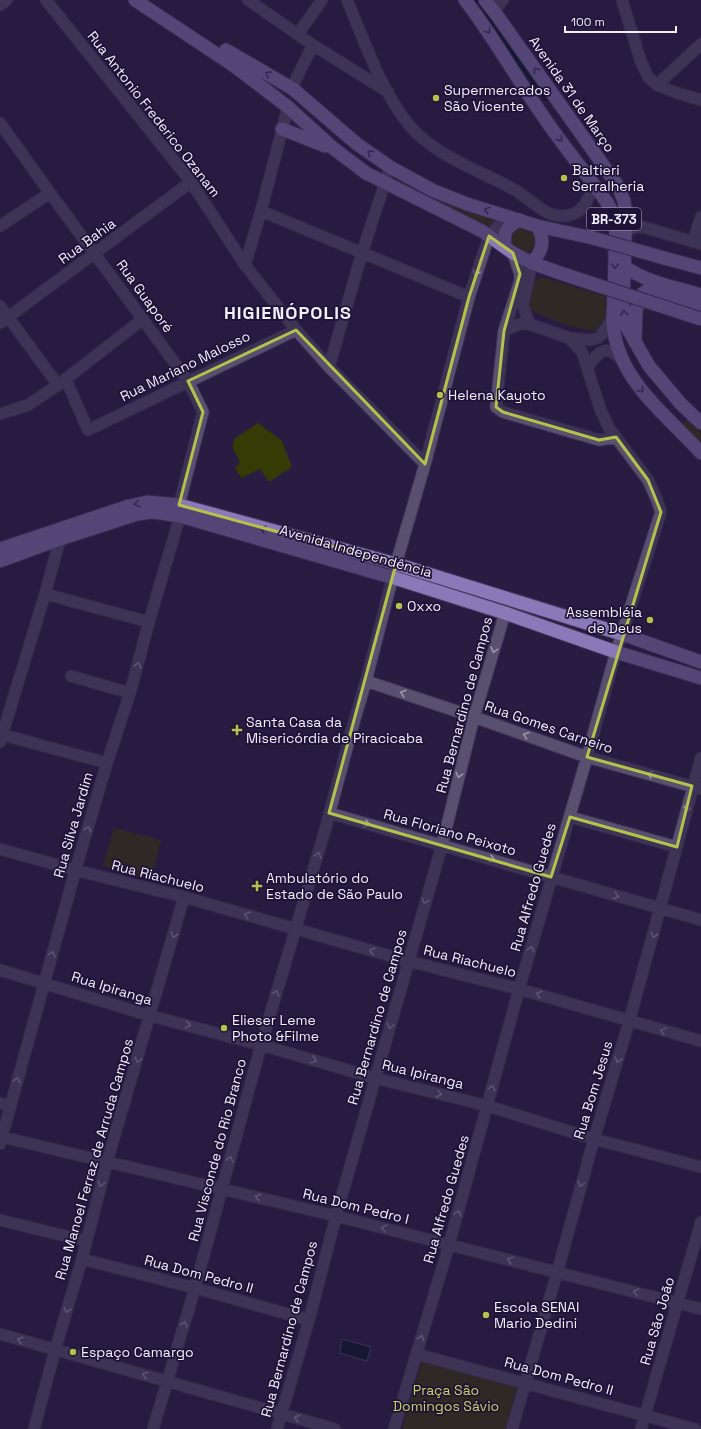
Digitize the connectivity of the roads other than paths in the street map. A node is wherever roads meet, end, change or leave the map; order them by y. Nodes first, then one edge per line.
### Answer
1 (7, 0) edge
2 (46, 0) edge
3 (135, 0) edge
4 (149, 0) edge
5 (248, 0) edge
6 (322, 0) edge
7 (347, 0) edge
8 (465, 0) edge
9 (485, 0) edge
10 (503, 0) edge
11 (624, 1) edge
12 (0, 5) edge
13 (494, 11) junction
14 (298, 34) junction
15 (701, 44) edge
16 (313, 45) junction
17 (657, 85) junction
18 (293, 89) junction
19 (388, 92) junction
20 (701, 100) edge
21 (288, 107) junction
22 (0, 123) edge
23 (282, 129) junction
24 (332, 148) junction
25 (390, 167) junction
26 (592, 181) junction
27 (191, 182) junction
28 (385, 182) junction
29 (50, 193) junction
30 (261, 211) junction
31 (701, 217) edge
32 (515, 219) junction
33 (0, 226) edge
34 (537, 226) junction
35 (626, 232) junction
36 (489, 236) junction
37 (697, 243) edge
38 (509, 250) junction
39 (95, 253) junction
40 (362, 253) junction
41 (532, 263) junction
42 (245, 265) junction
43 (625, 266) junction
44 (701, 268) edge
45 (701, 295) edge
46 (468, 297) junction
47 (701, 305) edge
48 (0, 306) edge
49 (613, 318) junction
50 (143, 319) junction
51 (701, 319) edge
52 (4, 320) edge
53 (529, 324) junction
54 (296, 330) junction
55 (504, 331) junction
56 (568, 338) junction
57 (635, 342) junction
58 (622, 359) junction
59 (329, 367) junction
60 (587, 368) junction
61 (188, 381) junction
62 (62, 382) junction
63 (0, 414) edge
64 (701, 424) edge
65 (616, 437) junction
66 (701, 453) edge
67 (424, 464) junction
68 (180, 511) junction
69 (60, 539) junction
70 (0, 549) edge
71 (0, 561) edge
72 (396, 564) junction
73 (393, 578) junction
74 (45, 594) junction
75 (505, 613) junction
76 (149, 622) junction
77 (622, 634) junction
78 (616, 652) junction
79 (701, 662) edge
80 (72, 676) dead end
81 (701, 678) edge
82 (366, 681) junction
83 (130, 693) junction
84 (474, 717) junction
85 (1, 736) edge
86 (587, 757) junction
87 (701, 758) edge
88 (107, 763) junction
89 (697, 787) edge
90 (329, 813) junction
91 (570, 817) junction
92 (442, 845) junction
93 (677, 847) junction
94 (0, 849) edge
95 (75, 870) junction
96 (551, 877) junction
97 (184, 897) junction
98 (661, 909) junction
99 (701, 920) edge
100 (295, 929) junction
101 (408, 961) junction
102 (0, 970) edge
103 (44, 983) junction
104 (519, 989) junction
105 (150, 1016) junction
106 (629, 1022) junction
107 (701, 1041) edge
108 (261, 1044) junction
109 (375, 1078) junction
110 (5, 1105) edge
111 (488, 1106) junction
112 (594, 1139) junction
113 (1, 1140) edge
114 (107, 1162) junction
115 (701, 1167) edge
116 (222, 1188) junction
117 (336, 1216) junction
118 (0, 1220) edge
119 (701, 1222) edge
120 (86, 1241) junction
121 (449, 1245) junction
122 (82, 1259) junction
123 (557, 1273) junction
124 (195, 1288) junction
125 (678, 1303) junction
126 (701, 1309) edge
127 (309, 1320) junction
128 (0, 1334) edge
129 (55, 1350) junction
130 (416, 1354) junction
131 (167, 1382) junction
132 (525, 1383) junction
133 (282, 1414) junction
134 (645, 1415) junction
135 (34, 1429) edge
136 (153, 1429) edge
137 (277, 1429) edge
138 (335, 1429) edge
139 (394, 1429) edge
140 (512, 1429) edge
141 (641, 1429) edge
142 (695, 1429) edge

1 - 12 street
2 - 27 street, Rua Antonio Frederico Ozanam
3 - 21 main road
18 -> 4 main road
5 - 14 street
6 - 14 street
7 - 19 street
8 -> 26 main road, BR-373
9 - 13 main road, Avenida 31 de Março / BR-373
10 - 13 street
11 - 17 street
35 -> 13 main road, Avenida 31 de Março / BR-373
14 - 16 street
15 - 17 street
16 - 18 street
16 - 19 street
17 - 20 street
18 - 21 main road
25 -> 18 main road
19 - 26 street
21 - 23 street
21 - 24 main road
22 - 29 street, Rua Guaporé
23 - 24 main road
23 - 30 street
24 - 28 main road
25 - 28 street
32 -> 25 main road
26 -> 49 main road, BR-373
27 - 39 street, Rua Bahia
27 - 42 street, Rua Antonio Frederico Ozanam
28 - 36 main road
28 - 40 street
29 - 33 street
29 - 39 street, Rua Guaporé
30 - 40 street
30 - 42 street
31 - 37 street
32 - 34 main road
32 - 36 street, Rua Visconde do Rio Branco
32 - 38 main road
34 - 41 main road
34 - 44 main road, bridge
35 - 37 street
35 - 43 main road, Avenida 31 de Março / BR-373
36 - 38 main road
36 -> 46 street, Rua Visconde do Rio Branco
38 - 41 main road
38 - 55 street
39 - 50 street, Rua Guaporé
39 - 52 street, Rua Bahia
40 - 46 street
40 - 59 street
41 - 51 main road, bridge
41 - 53 street
42 - 54 street, Rua Antonio Frederico Ozanam
43 - 45 main road
57 -> 43 main road, Avenida 31 de Março / BR-373
46 - 67 street, Rua Visconde do Rio Branco
47 - 57 main road
48 - 52 street
49 - 56 street
49 - 58 main road, BR-373
50 - 61 street, Rua Guaporé
50 - 62 street
52 - 62 street
53 - 55 street
53 - 56 street
54 - 59 street, Rua Antonio Frederico Ozanam
54 - 61 street, Rua Mariano Malosso
55 - 65 street
56 - 60 street, Rua Alfredo Guedes
57 - 64 main road, Avenida 31 de Março / BR-373
58 - 60 street
58 -> 66 main road, BR-373
59 - 67 street, Rua Antonio Frederico Ozanam
60 - 65 street, Rua Alfredo Guedes
61 - 62 street, Rua Mariano Malosso
61 - 68 street, Rua Guaporé
62 - 63 street
65 - 77 street, Rua Alfredo Guedes
67 - 72 street, Rua Visconde do Rio Branco
68 - 69 main road, Avenida Independência
68 -> 70 main road, Avenida Independência
72 -> 68 main road, Avenida Independência
68 - 73 main road, Avenida Independência
68 - 76 street, Rua Silva Jardim
69 - 71 main road, Avenida Independência
69 - 74 street
72 - 73 street, Rua Visconde do Rio Branco
72 - 77 main road, Avenida Independência
73 - 75 main road, Avenida Independência
73 - 82 street, Rua Visconde do Rio Branco
74 - 76 street
74 - 85 street
75 - 78 main road, Avenida Independência
75 -> 84 street, Rua Bernardino de Campos
83 -> 76 street, Rua Silva Jardim
77 - 78 street, Rua Alfredo Guedes
77 - 79 main road, Avenida Independência
78 - 81 main road, Avenida Independência
78 - 86 street, Rua Alfredo Guedes
80 - 83 street
84 -> 82 street, Rua Gomes Carneiro
82 - 90 street, Rua Visconde do Rio Branco
83 - 88 street, Rua Silva Jardim
86 -> 84 street, Rua Gomes Carneiro
84 -> 92 street, Rua Bernardino de Campos
85 - 88 street
89 -> 86 street, Rua Gomes Carneiro
86 - 91 street, Rua Alfredo Guedes
87 - 89 street, Rua Bom Jesus
95 -> 88 street, Rua Silva Jardim
89 -> 93 street, Rua Bom Jesus
90 -> 92 street, Rua Floriano Peixoto
100 -> 90 street, Rua Visconde do Rio Branco
91 - 93 street
91 - 96 street, Rua Alfredo Guedes
92 -> 96 street, Rua Floriano Peixoto
92 -> 101 street, Rua Bernardino de Campos
93 - 98 street, Rua Bom Jesus
94 - 95 street, Rua Riachuelo
95 - 97 street, Rua Riachuelo
103 -> 95 street, Rua Silva Jardim
96 -> 98 street, Rua Floriano Peixoto
104 -> 96 street, Rua Alfredo Guedes
100 -> 97 street, Rua Riachuelo
97 -> 105 street, Rua Manoel Ferraz de Arruda Campos
98 - 99 street, Rua Floriano Peixoto
98 -> 106 street, Rua Bom Jesus
101 -> 100 street, Rua Riachuelo
108 -> 100 street, Rua Visconde do Rio Branco
101 - 104 street, Rua Riachuelo
101 -> 109 street, Rua Bernardino de Campos
102 - 103 street, Rua Ipiranga
103 - 105 street, Rua Ipiranga
110 -> 103 street, Rua Silva Jardim
106 -> 104 street, Rua Riachuelo
111 -> 104 street, Rua Alfredo Guedes
105 -> 108 street, Rua Ipiranga
105 -> 114 street, Rua Manoel Ferraz de Arruda Campos
107 -> 106 street, Rua Riachuelo
106 -> 112 street, Rua Bom Jesus
108 -> 109 street, Rua Ipiranga
116 -> 108 street, Rua Visconde do Rio Branco
109 -> 111 street, Rua Ipiranga
109 - 117 street, Rua Bernardino de Campos
110 - 113 street, Rua Silva Jardim
111 - 112 street, Rua Ipiranga
121 -> 111 street, Rua Alfredo Guedes
112 - 115 street, Rua Ipiranga
112 -> 123 street, Rua Bom Jesus
113 - 114 street, Rua Dom Pedro I
114 - 116 street, Rua Dom Pedro I
114 -> 120 street, Rua Manoel Ferraz de Arruda Campos
117 -> 116 street, Rua Dom Pedro I
116 - 124 street, Rua Visconde do Rio Branco
121 -> 117 street, Rua Dom Pedro I
117 - 127 street, Rua Bernardino de Campos
118 - 120 street
119 - 125 street, Rua São João
120 - 122 street, Rua Manoel Ferraz de Arruda Campos
123 -> 121 street, Rua Dom Pedro I
130 -> 121 street, Rua Alfredo Guedes
122 - 124 street, Rua Dom Pedro II
122 -> 129 street, Rua Manoel Ferraz de Arruda Campos
125 -> 123 street, Rua Dom Pedro I
123 - 132 street, Rua Bom Jesus
124 - 127 street, Rua Dom Pedro II
131 -> 124 street, Rua Visconde do Rio Branco
125 - 126 street, Rua Dom Pedro I
125 - 134 street, Rua São João
127 - 133 street, Rua Bernardino de Campos
129 -> 128 street
131 -> 129 street
129 - 135 street, Rua Manoel Ferraz de Arruda Campos
130 - 132 street, Rua Dom Pedro II
130 - 139 street, Rua Alfredo Guedes
131 - 133 street
131 - 136 street, Rua Visconde do Rio Branco
132 - 134 street, Rua Dom Pedro II
132 - 140 street, Rua Bom Jesus
133 - 137 street, Rua Bernardino de Campos
138 -> 133 street
134 - 141 street, Rua São João
134 - 142 street, Rua Dom Pedro II

